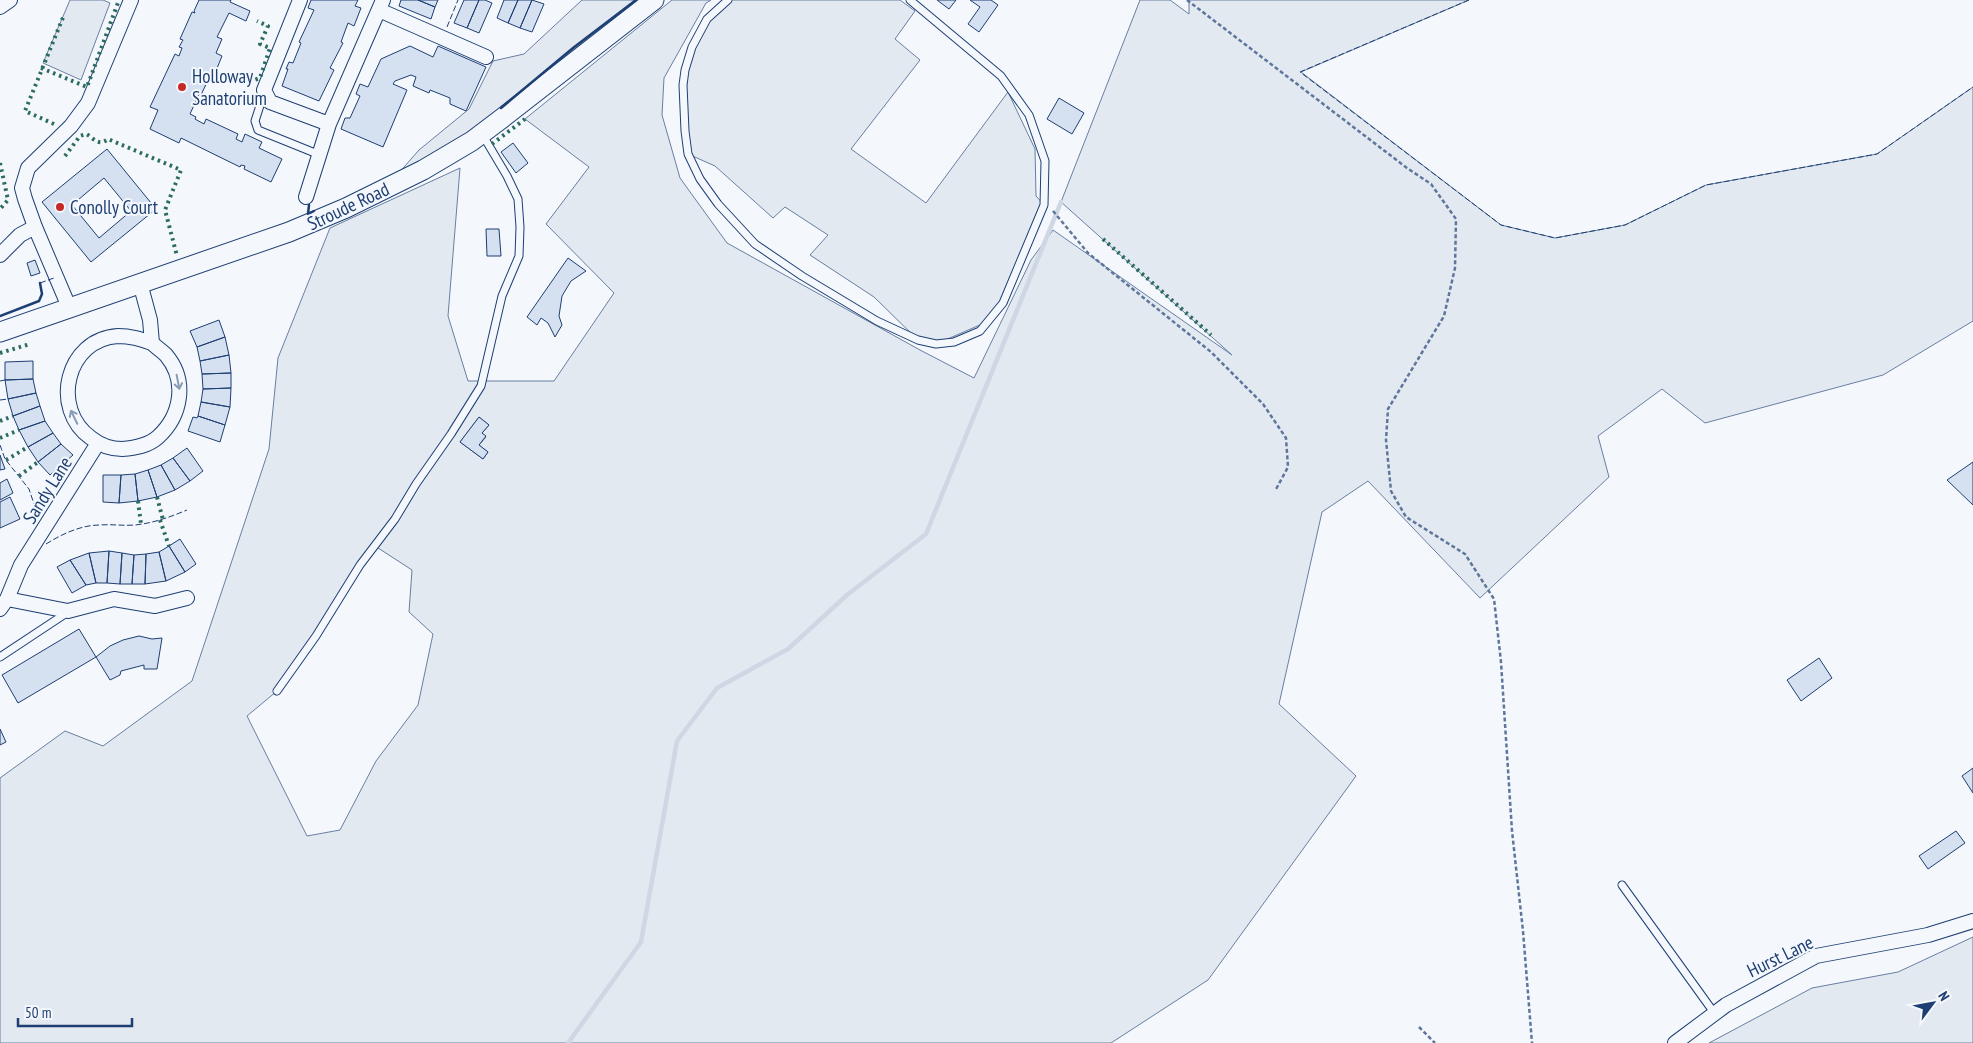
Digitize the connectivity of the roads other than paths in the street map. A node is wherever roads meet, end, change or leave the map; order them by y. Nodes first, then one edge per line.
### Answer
1 (10, 0) edge
2 (132, 0) edge
3 (300, 0) edge
4 (654, 0) edge
5 (728, 0) edge
6 (910, 0) edge
7 (381, 5) edge
8 (0, 7) edge
9 (486, 57) dead end
10 (264, 90) junction
11 (329, 124) junction
12 (481, 134) junction
13 (320, 155) junction
14 (306, 197) dead end
15 (35, 227) junction
16 (0, 255) edge
17 (140, 282) junction
18 (70, 307) junction
19 (0, 332) edge
20 (152, 343) junction
21 (98, 443) junction
22 (187, 598) dead end
23 (3, 604) edge
24 (68, 611) junction
25 (0, 657) edge
26 (277, 691) dead end
27 (1622, 885) dead end
28 (1973, 922) edge
29 (1715, 1014) junction
30 (1675, 1043) edge

1 - 8 street
2 - 15 street
3 - 10 street
4 - 12 street, Stroude Road
5 - 6 lane
7 - 9 street
7 - 11 street
10 - 11 street
10 - 13 lane
11 - 13 street
12 - 17 street, Stroude Road
12 - 26 lane
13 - 14 street
15 - 16 street
15 - 18 street
17 - 18 street, Stroude Road
17 - 20 street
18 - 19 street, Stroude Road
20 -> 21 street
21 -> 20 street
21 - 23 street, Sandy Lane
22 - 24 street
23 - 24 street
24 - 25 lane
27 - 29 lane
28 - 29 street, Hurst Lane
29 - 30 street, Hurst Lane

